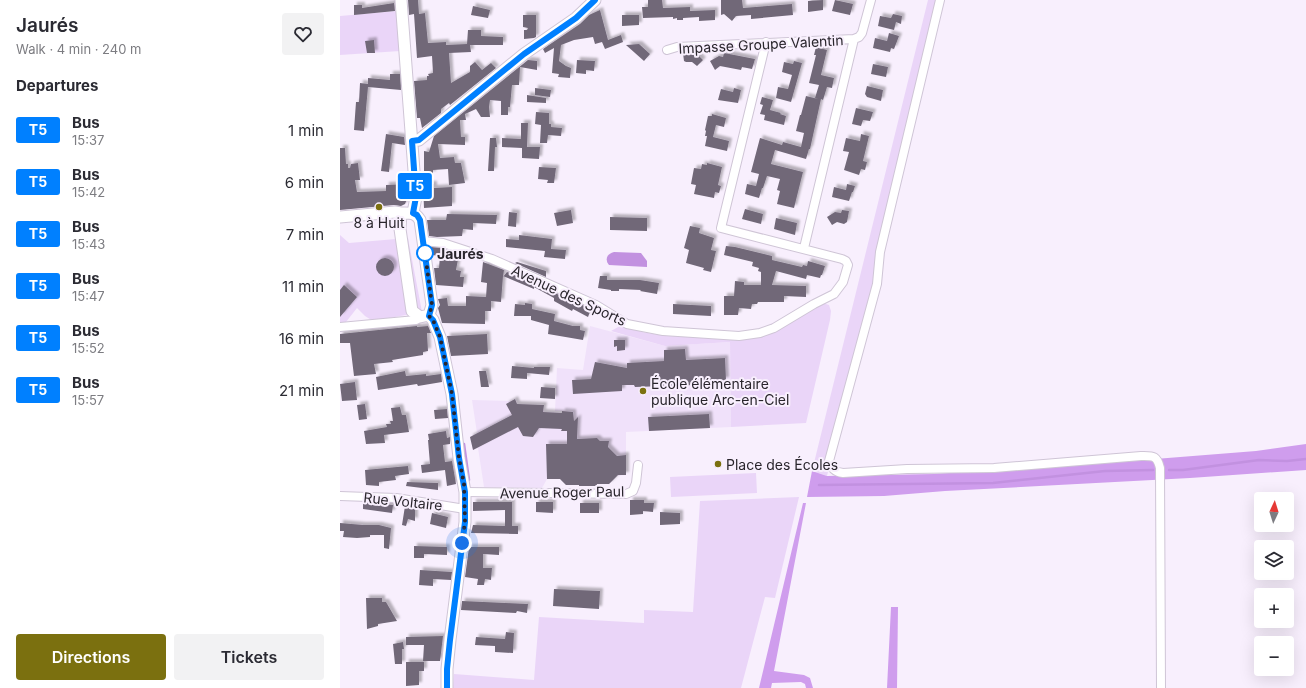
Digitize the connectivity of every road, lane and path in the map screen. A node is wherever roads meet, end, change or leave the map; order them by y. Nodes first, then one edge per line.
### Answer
1 (401, 0) edge
2 (595, 0) edge
3 (871, 0) edge
4 (940, 0) edge
5 (854, 39) junction
6 (766, 42) junction
7 (667, 50) dead end
8 (412, 141) junction
9 (413, 213) junction
10 (401, 214) junction
11 (340, 217) edge
12 (423, 241) junction
13 (804, 248) junction
14 (424, 316) junction
15 (340, 327) edge
16 (638, 465) dead end
17 (465, 492) junction
18 (340, 496) edge
19 (465, 509) junction
20 (447, 688) edge
21 (1161, 688) edge

1 - 8 main road
2 - 8 main road
3 - 5 street
4 - 21 street
5 - 6 street, Impasse Groupe Valentin
5 - 13 street
6 - 7 street, Impasse Groupe Valentin
6 - 13 street
8 - 9 main road
9 - 10 main road
9 - 12 main road
10 - 11 main road
10 - 14 main road
12 - 13 street, Avenue des Sports
12 - 14 main road
14 - 15 street
14 - 17 main road
16 - 17 street, Avenue Roger Paul
17 - 19 main road
18 - 19 street, Rue Voltaire
19 - 20 main road

